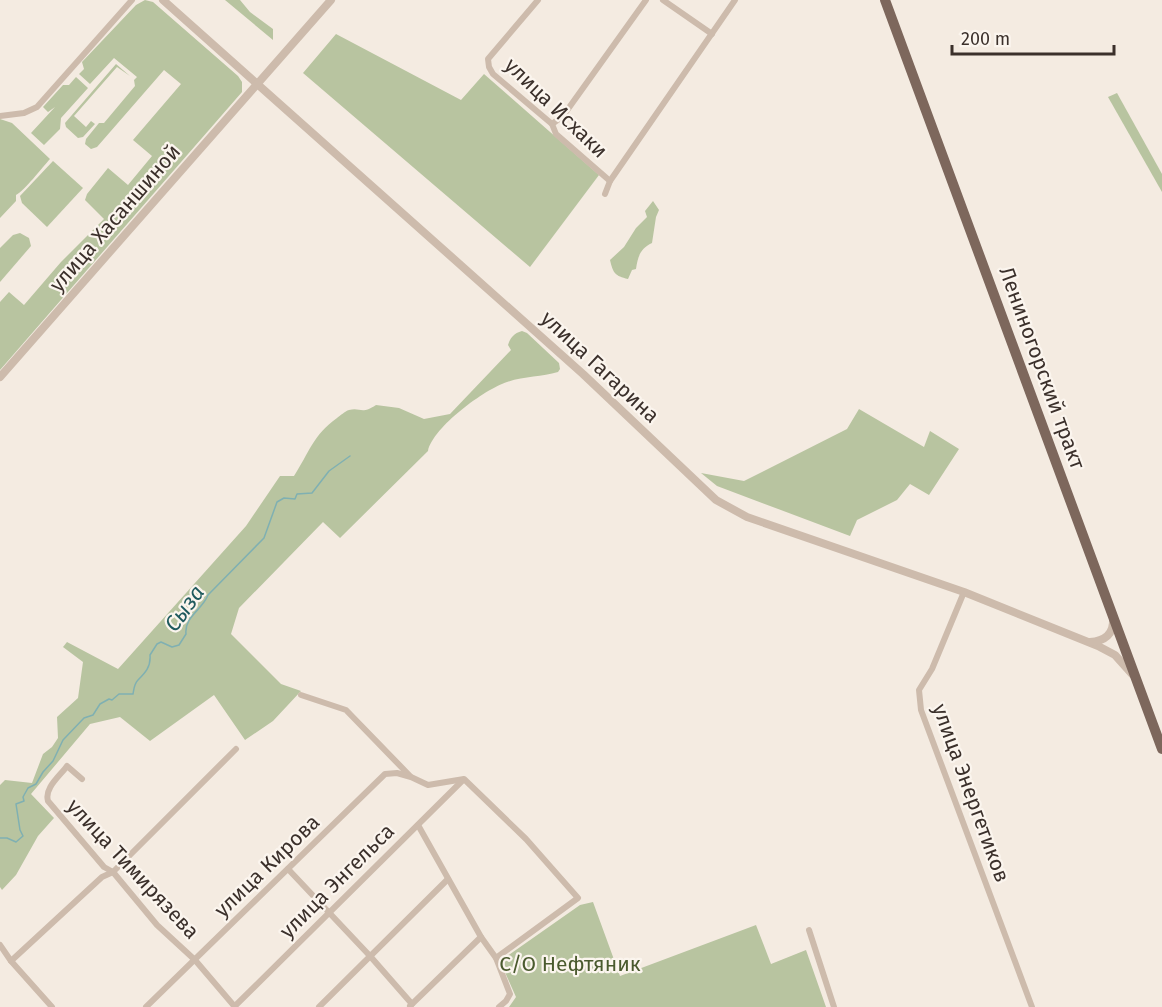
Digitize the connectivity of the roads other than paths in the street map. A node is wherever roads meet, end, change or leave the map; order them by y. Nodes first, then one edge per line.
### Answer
1 (132, 0) edge
2 (163, 0) edge
3 (331, 0) edge
4 (538, 0) edge
5 (646, 0) edge
6 (663, 0) edge
7 (735, 0) edge
8 (885, 0) edge
9 (712, 34) junction
10 (257, 84) junction
11 (0, 116) edge
12 (552, 124) junction
13 (610, 181) junction
14 (605, 194) dead end
15 (0, 377) edge
16 (964, 592) junction
17 (1112, 616) junction
18 (1084, 640) junction
19 (1137, 683) junction
20 (301, 695) dead end
21 (236, 749) dead end
22 (1162, 749) edge
23 (411, 777) junction
24 (82, 779) dead end
25 (464, 779) junction
26 (418, 825) junction
27 (288, 869) junction
28 (112, 872) junction
29 (448, 879) junction
30 (329, 913) junction
31 (808, 930) dead end
32 (481, 937) junction
33 (0, 945) edge
34 (370, 956) junction
35 (496, 958) junction
36 (195, 960) junction
37 (11, 961) junction
38 (410, 1006) edge
39 (51, 1007) edge
40 (146, 1007) edge
41 (234, 1007) edge
42 (319, 1007) edge
43 (499, 1007) edge
44 (834, 1007) edge
45 (1032, 1007) edge

1 - 11 street
2 - 10 street, улица Гагарина
3 - 10 street, улица Хасаншиной
4 - 12 street, улица Исхаки
5 - 12 street
6 - 9 street
7 - 9 street
8 - 17 main road, Лениногорский тракт
9 - 13 street
10 - 15 street, улица Хасаншиной
10 - 16 street, улица Гагарина
12 - 13 street, улица Исхаки
13 - 14 street
16 - 18 street, улица Гагарина
16 - 45 street, улица Энергетиков
17 - 18 street
17 - 19 main road, Лениногорский тракт
18 - 19 street, улица Гагарина
19 - 22 main road, Лениногорский тракт
20 - 23 street
21 - 28 street
23 - 25 street
23 - 27 street, улица Кирова
24 - 28 street, улица Тимирязева
25 - 26 street, улица Энгельса
25 - 35 street
26 - 29 street
26 - 30 street, улица Энгельса
27 - 30 street
27 - 36 street, улица Кирова
28 - 36 street, улица Тимирязева
28 - 37 street
29 - 32 street
29 - 34 street
30 - 34 street
30 - 41 street, улица Энгельса
31 - 44 street
32 - 35 street
32 - 38 street
33 - 37 street
34 - 38 street
34 - 42 street
35 - 43 street
36 - 40 street, улица Кирова
36 - 41 street, улица Тимирязева
37 - 39 street

